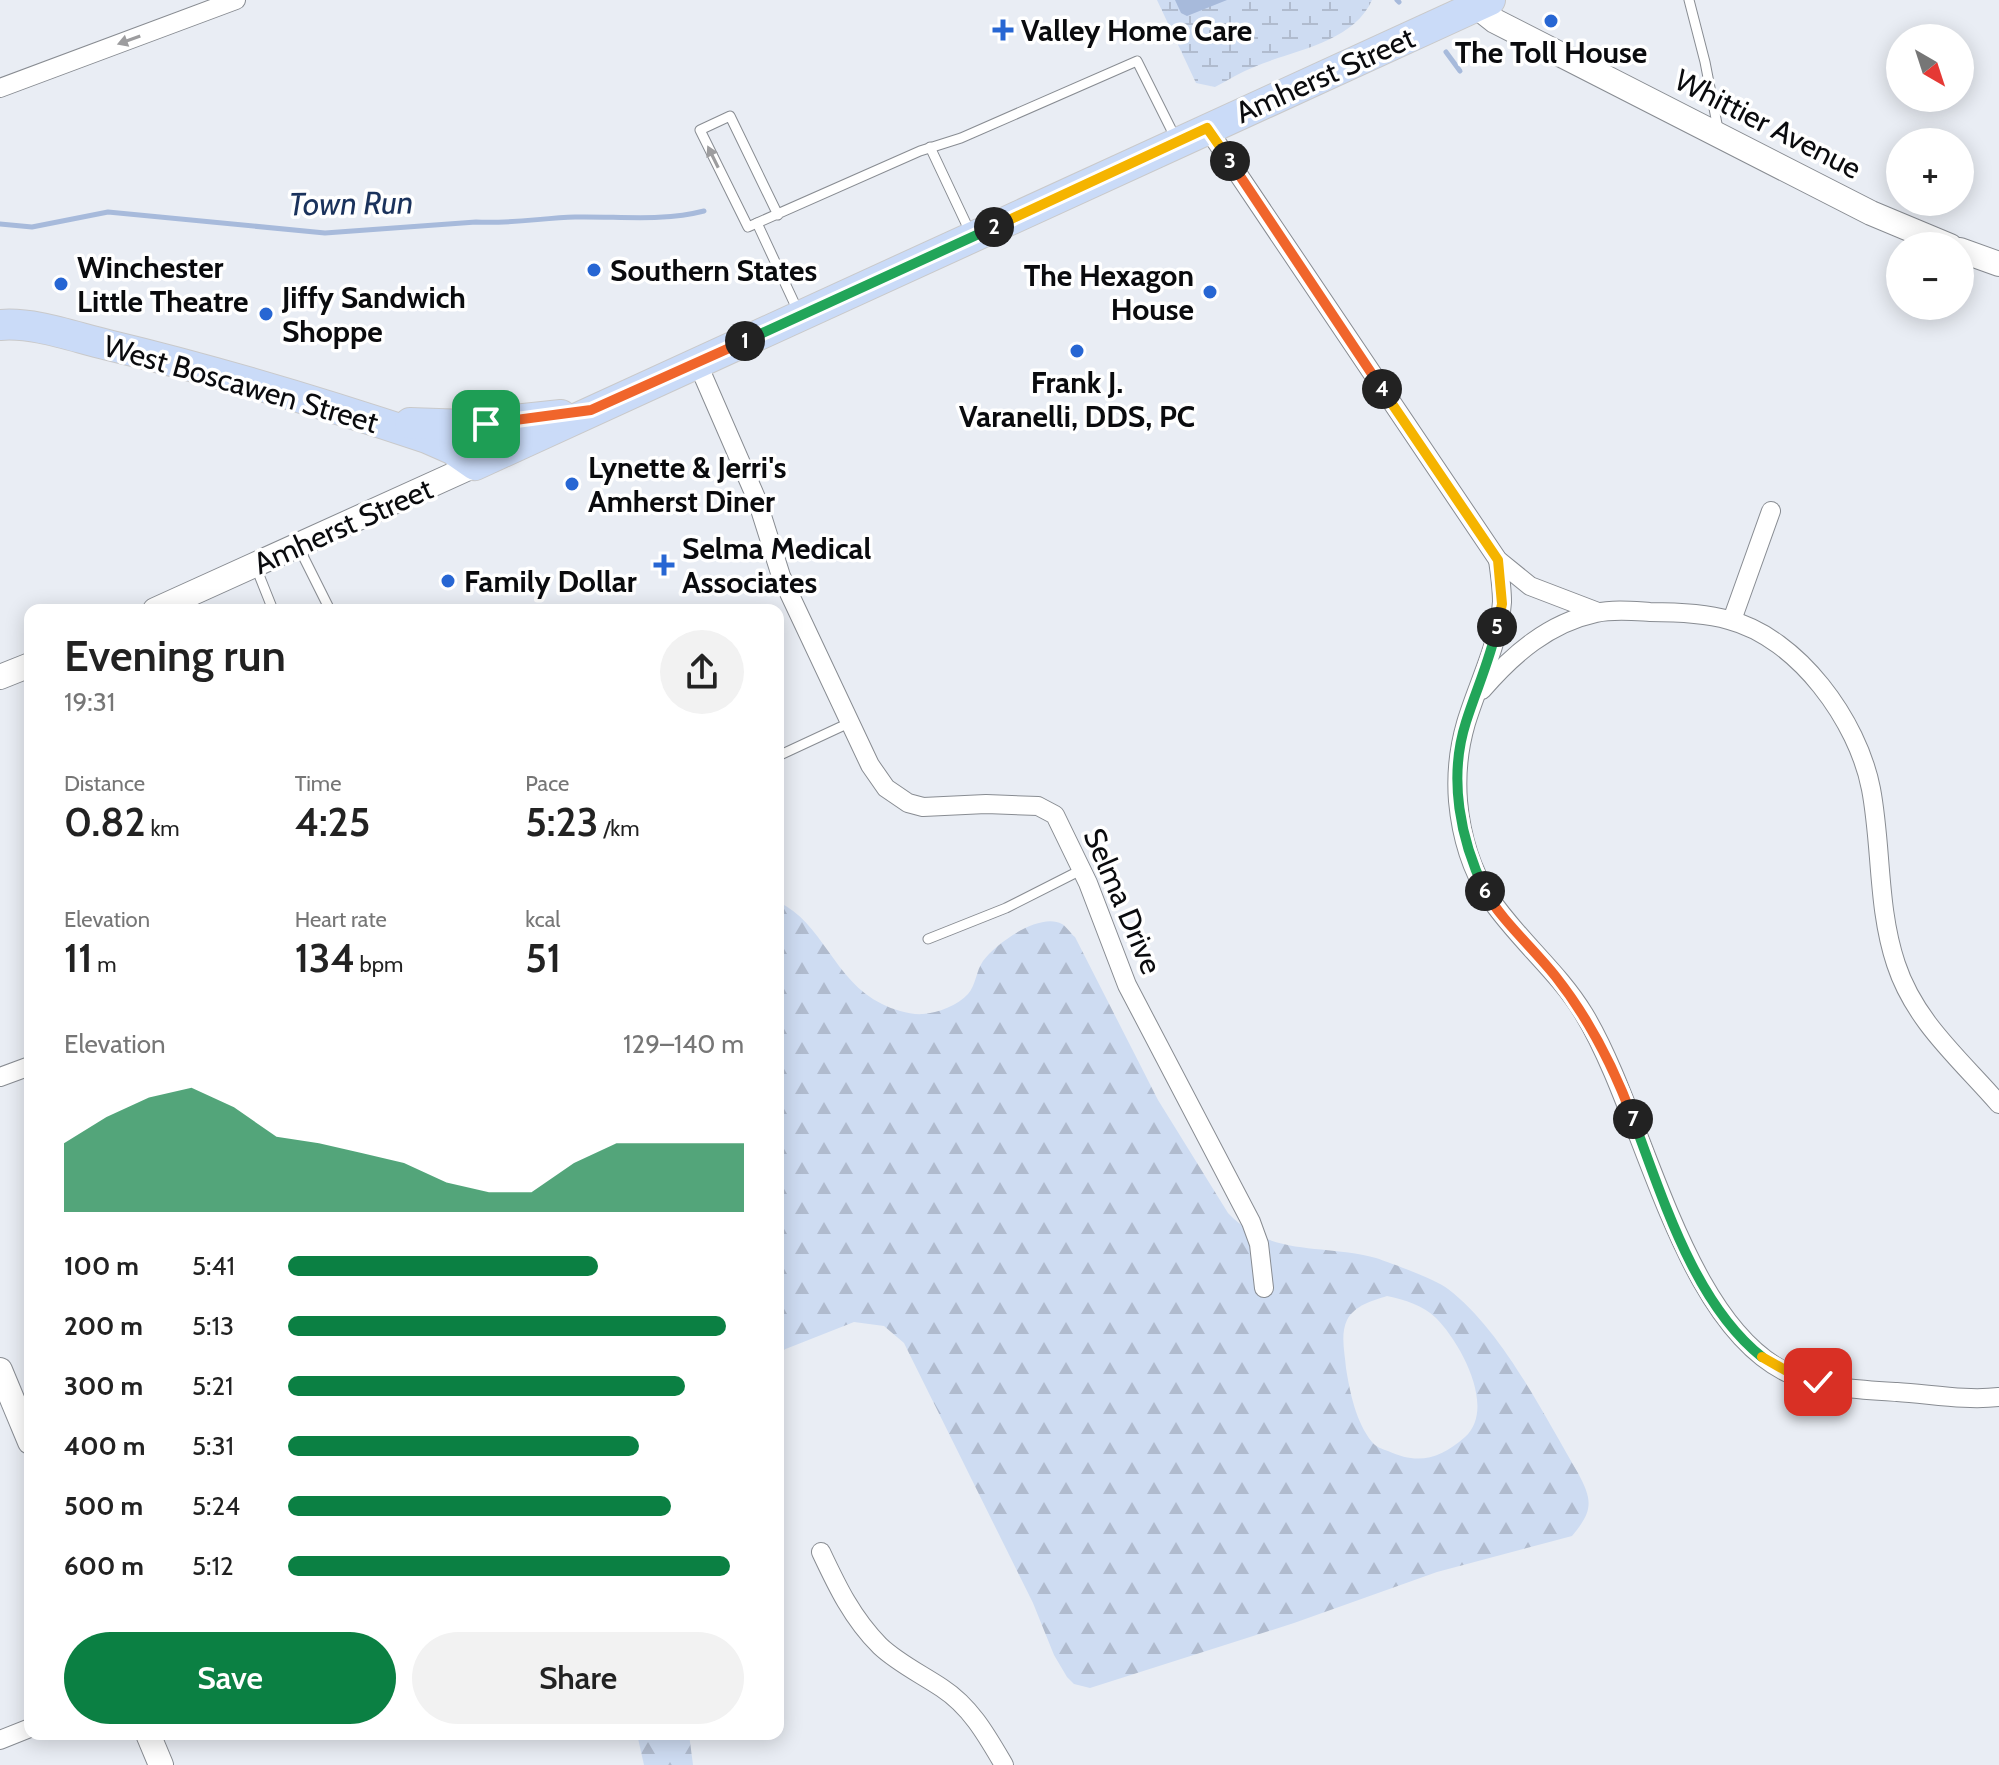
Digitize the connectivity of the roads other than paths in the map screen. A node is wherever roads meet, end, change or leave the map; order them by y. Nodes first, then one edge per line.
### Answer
1 (236, 0) edge
2 (1689, 0) edge
3 (1483, 3) edge
4 (199, 6) edge
5 (0, 88) edge
6 (1207, 128) junction
7 (1719, 134) junction
8 (1177, 142) junction
9 (930, 147) junction
10 (778, 215) junction
11 (752, 225) junction
12 (1916, 232) edge
13 (973, 237) junction
14 (1974, 255) edge
15 (1999, 264) edge
16 (800, 316) junction
17 (0, 325) edge
18 (697, 362) junction
19 (591, 410) junction
20 (374, 420) junction
21 (475, 465) junction
22 (1771, 511) dead end
23 (298, 546) junction
24 (1498, 560) junction
25 (255, 565) junction
26 (168, 604) edge
27 (271, 604) edge
28 (327, 604) edge
29 (1598, 612) junction
30 (1732, 620) junction
31 (24, 667) edge
32 (0, 677) edge
33 (1475, 698) junction
34 (849, 723) junction
35 (784, 753) edge
36 (1081, 870) junction
37 (928, 939) dead end
38 (24, 1068) edge
39 (0, 1077) edge
40 (1999, 1104) edge
41 (1264, 1288) dead end
42 (1, 1374) edge
43 (1999, 1397) edge
44 (24, 1428) edge
45 (821, 1552) dead end
46 (24, 1730) edge
47 (0, 1740) edge
48 (151, 1740) edge
49 (161, 1765) edge
50 (1004, 1765) edge

1 - 4 street
2 - 7 lane
3 - 6 main road, Amherst Street
3 - 7 street, Whittier Avenue
4 -> 5 street
6 - 8 main road, Amherst Street
6 - 24 street
7 - 12 street, Whittier Avenue
8 - 9 lane
8 - 13 main road, Amherst Street
9 - 10 lane
9 - 13 lane
10 - 11 lane
11 -> 10 lane
11 - 16 lane
13 - 16 main road, Amherst Street
14 - 15 street
16 - 18 main road, Amherst Street
17 - 20 main road, West Boscawen Street
18 - 19 main road, Amherst Street
18 - 34 street, Selma Drive
19 - 20 main road
19 - 21 main road, Amherst Street
20 - 21 main road, West Boscawen Street
21 - 23 street, Amherst Street
22 - 30 street
23 - 25 street, Amherst Street
23 - 28 lane
24 - 29 street
24 - 33 street
25 - 26 street, Amherst Street
25 - 27 lane
29 - 30 street
29 - 33 street
30 - 40 street
31 - 32 street
33 - 43 street
34 - 35 lane
34 - 36 street, Selma Drive
36 - 37 lane
36 - 41 street, Selma Drive
38 - 39 street
42 - 44 street
45 - 50 street
46 - 47 street
48 - 49 street

